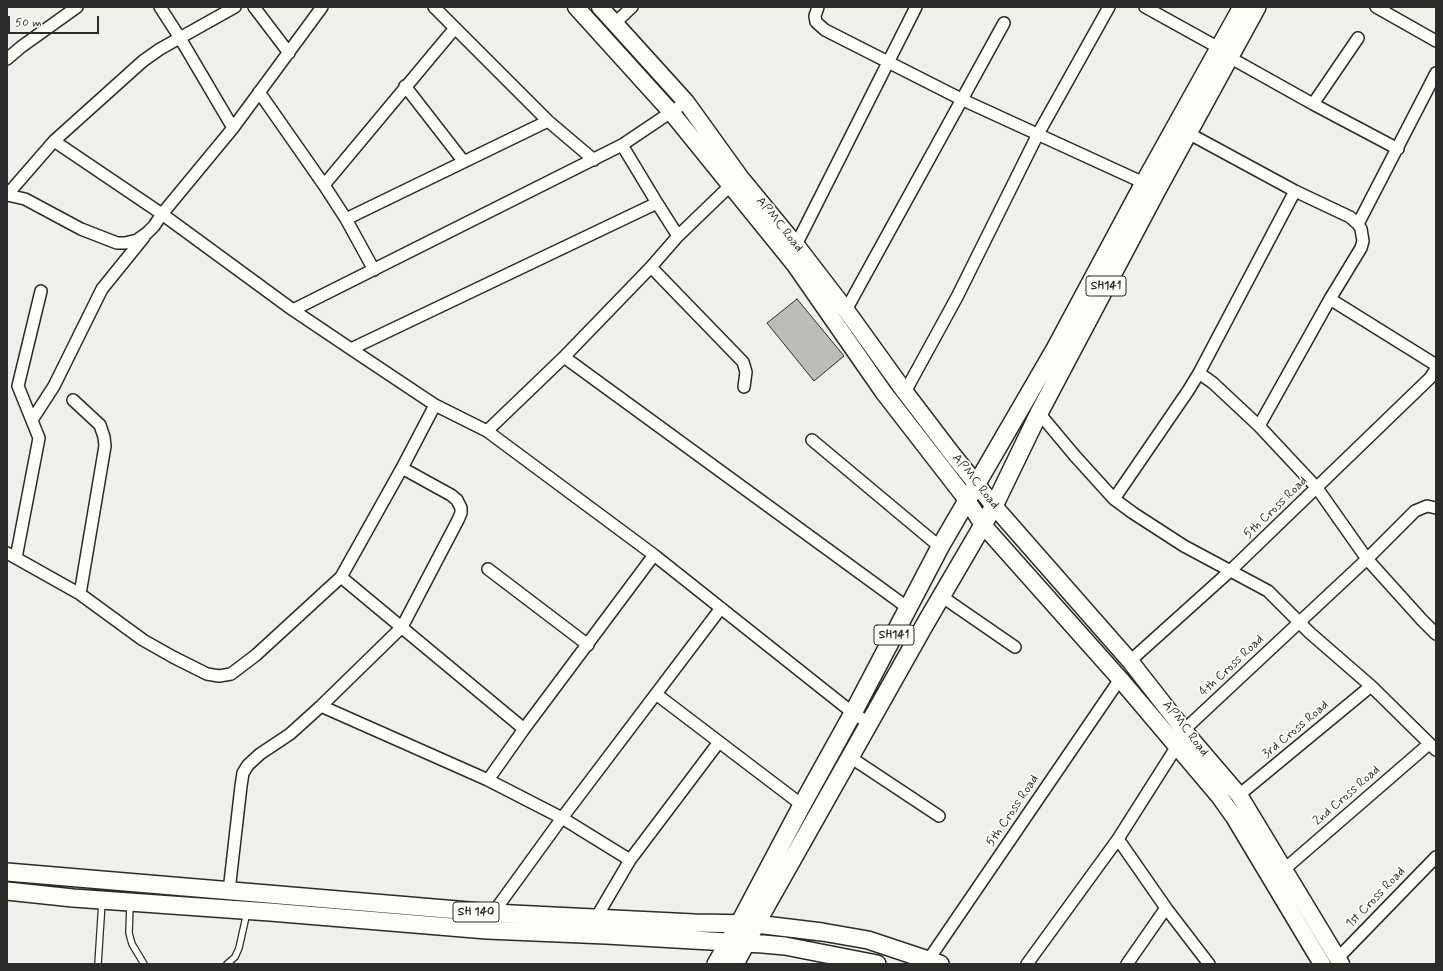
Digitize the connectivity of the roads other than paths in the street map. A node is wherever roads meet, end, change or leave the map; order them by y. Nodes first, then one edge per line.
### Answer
1 (76, 7) edge
2 (235, 7) edge
3 (254, 7) edge
4 (322, 7) edge
5 (434, 7) edge
6 (576, 7) edge
7 (600, 7) edge
8 (632, 7) edge
9 (818, 7) edge
10 (916, 7) edge
11 (1109, 7) edge
12 (1145, 7) edge
13 (1242, 7) edge
14 (1257, 7) edge
15 (1376, 7) edge
16 (161, 8) edge
17 (615, 23) junction
18 (1004, 23) dead end
19 (454, 28) junction
20 (180, 38) junction
21 (1358, 38) dead end
22 (1436, 41) edge
23 (1224, 52) junction
24 (289, 53) junction
25 (7, 59) edge
26 (887, 62) junction
27 (1436, 73) edge
28 (405, 86) junction
29 (259, 92) junction
30 (962, 100) junction
31 (686, 102) junction
32 (1313, 104) junction
33 (671, 112) junction
34 (548, 121) junction
35 (233, 128) junction
36 (1188, 133) junction
37 (1038, 134) junction
38 (54, 142) junction
39 (622, 145) junction
40 (1398, 149) junction
41 (594, 160) junction
42 (464, 162) junction
43 (735, 182) junction
44 (1144, 183) junction
45 (324, 185) junction
46 (1295, 191) junction
47 (7, 195) edge
48 (657, 203) junction
49 (162, 214) junction
50 (346, 220) junction
51 (1358, 224) junction
52 (147, 233) junction
53 (678, 236) junction
54 (796, 245) junction
55 (651, 267) junction
56 (374, 270) junction
57 (41, 291) dead end
58 (1330, 299) junction
59 (293, 310) junction
60 (846, 310) junction
61 (351, 349) junction
62 (564, 357) junction
63 (1436, 365) edge
64 (1199, 373) junction
65 (1434, 378) edge
66 (744, 387) dead end
67 (905, 392) junction
68 (73, 400) dead end
69 (435, 405) junction
70 (1039, 413) junction
71 (32, 420) junction
72 (1258, 426) junction
73 (487, 431) junction
74 (812, 440) dead end
75 (402, 468) junction
76 (977, 484) junction
77 (1317, 488) junction
78 (1114, 499) junction
79 (967, 500) junction
80 (994, 506) junction
81 (1436, 508) edge
82 (983, 525) junction
83 (940, 548) junction
84 (654, 555) junction
85 (11, 556) edge
86 (1367, 559) junction
87 (488, 569) dead end
88 (1230, 571) junction
89 (341, 577) junction
90 (80, 594) junction
91 (941, 596) junction
92 (721, 608) junction
93 (908, 608) junction
94 (1299, 622) junction
95 (402, 628) junction
96 (1436, 634) edge
97 (588, 645) junction
98 (1015, 647) dead end
99 (1130, 661) junction
100 (1120, 679) junction
101 (1371, 686) junction
102 (656, 694) junction
103 (321, 706) junction
104 (853, 713) junction
105 (869, 723) junction
106 (524, 729) junction
107 (1184, 730) junction
108 (720, 742) junction
109 (1177, 746) junction
110 (1432, 747) edge
111 (850, 757) junction
112 (488, 780) junction
113 (1239, 795) junction
114 (802, 805) junction
115 (939, 816) dead end
116 (562, 818) junction
117 (1118, 839) junction
118 (1436, 857) edge
119 (630, 860) junction
120 (1284, 870) junction
121 (7, 872) edge
122 (1271, 880) junction
123 (7, 891) edge
124 (229, 891) junction
125 (102, 900) junction
126 (130, 902) junction
127 (1166, 908) junction
128 (247, 910) junction
129 (493, 913) junction
130 (596, 918) junction
131 (739, 924) junction
132 (756, 924) junction
133 (728, 942) junction
134 (746, 943) junction
135 (857, 962) edge
136 (935, 962) edge
137 (1333, 962) edge
138 (98, 964) edge
139 (144, 964) edge
140 (227, 964) edge
141 (716, 964) edge
142 (735, 964) edge
143 (876, 964) edge
144 (1027, 964) edge
145 (1126, 964) edge
146 (1209, 964) edge

1 - 25 street
2 - 20 street
3 - 24 street
4 - 24 street
5 - 19 street
6 - 33 street, APMC Road
7 - 17 street, APMC Road
8 - 17 street
9 - 26 street
10 - 26 street
11 - 37 street
12 - 23 street
13 - 23 main road, SH141
14 - 23 main road, SH141
15 - 22 street
16 - 20 street
17 - 31 street, APMC Road
18 - 30 street
19 - 28 street
19 - 34 street
20 - 35 street
20 - 38 street
21 - 32 street
23 - 32 street
23 - 36 main road, SH141
23 - 44 main road, SH141
24 - 29 street
26 - 30 street
26 - 54 street
27 - 40 street
28 - 42 street
28 - 45 street
29 - 35 street
29 - 45 street
30 - 37 street
30 - 60 street
31 - 33 street
31 - 43 street, APMC Road
32 - 40 street
33 - 39 street
33 - 43 street, APMC Road
34 - 41 street
34 - 42 street
35 - 49 street
36 - 46 street
36 - 70 main road, SH141
37 - 44 street
37 - 67 street
38 - 47 street
38 - 49 street
39 - 41 street
39 - 48 street
40 - 51 street
41 - 56 street
42 - 50 street
43 - 53 street
43 - 54 street, APMC Road
43 - 79 street, APMC Road
44 - 76 main road, SH141
45 - 50 street
46 - 51 street
46 - 64 street
47 - 52 street
48 - 53 street
48 - 61 street
49 - 52 street
49 - 59 street
50 - 56 street
51 - 58 street
52 - 71 street
53 - 55 street
54 - 60 street, APMC Road
55 - 62 street
55 - 66 street
56 - 59 street
57 - 71 street
58 - 63 street
58 - 72 street
59 - 61 street
60 - 67 street, APMC Road
61 - 69 street
62 - 73 street
62 - 93 street
64 - 72 street
64 - 78 street
65 - 77 street, 5th Cross Road
67 - 76 street, APMC Road
68 - 90 street
69 - 73 street
69 - 75 street
70 - 78 street
70 - 80 main road, SH141
71 - 85 street
72 - 77 street
73 - 84 street
74 - 83 street
75 - 89 street
75 - 95 street
76 - 79 main road, SH141
76 - 80 street, APMC Road
77 - 86 street
77 - 88 street, 5th Cross Road
78 - 88 street
79 - 82 street, APMC Road
79 - 83 main road, SH141
80 - 82 main road, SH141
80 - 99 street, APMC Road
81 - 86 street, 4th Cross Road
82 - 91 main road, SH141
82 - 100 street, APMC Road
83 - 93 main road, SH141
84 - 92 street
84 - 97 street
85 - 90 street
86 - 94 street, 4th Cross Road
86 - 96 street
87 - 97 street
88 - 94 street
88 - 99 street, 5th Cross Road
89 - 90 street
89 - 95 street
91 - 98 street
91 - 105 main road
92 - 102 street
92 - 104 street
93 - 104 main road, SH141
94 - 101 street
94 - 107 street, 4th Cross Road
95 - 103 street
95 - 106 street
97 - 106 street
99 - 107 street, APMC Road
100 - 109 street, APMC Road
100 - 136 street, 5th Cross Road
101 - 110 street
101 - 113 street, 3rd Cross Road
102 - 108 street
102 - 116 street
103 - 112 street
103 - 124 street
104 - 105 street
104 - 114 main road, SH141
105 - 111 main road
106 - 112 street
107 - 113 street, APMC Road
108 - 114 street
108 - 119 street
109 - 117 street
109 - 122 street, APMC Road
110 - 120 street, 2nd Cross Road
111 - 115 street
111 - 132 main road
112 - 116 street
113 - 120 street, APMC Road
114 - 131 main road, SH141
116 - 119 street
116 - 129 street
117 - 127 street
117 - 144 street
118 - 137 street, 1st Cross Road
119 - 130 street
120 - 122 street, 2nd Cross Road
120 - 137 street, APMC Road
121 - 124 main road, SH 140
122 - 137 street, APMC Road
123 - 125 main road, SH 140
124 - 129 main road, SH 140
125 - 126 main road, SH 140
125 - 138 lane
126 - 128 main road, SH 140
126 - 139 lane
127 - 145 street
127 - 146 street
128 - 133 main road, SH 140
128 - 140 lane
129 - 130 main road, SH 140
130 - 131 main road, SH 140
131 - 132 main road, SH 140
131 - 133 main road, SH141
132 - 134 main road
132 - 136 main road, SH 140
133 - 134 main road, SH 140
133 - 141 main road, SH141
134 - 135 main road, SH 140
134 - 142 main road
135 - 143 main road, SH 140

